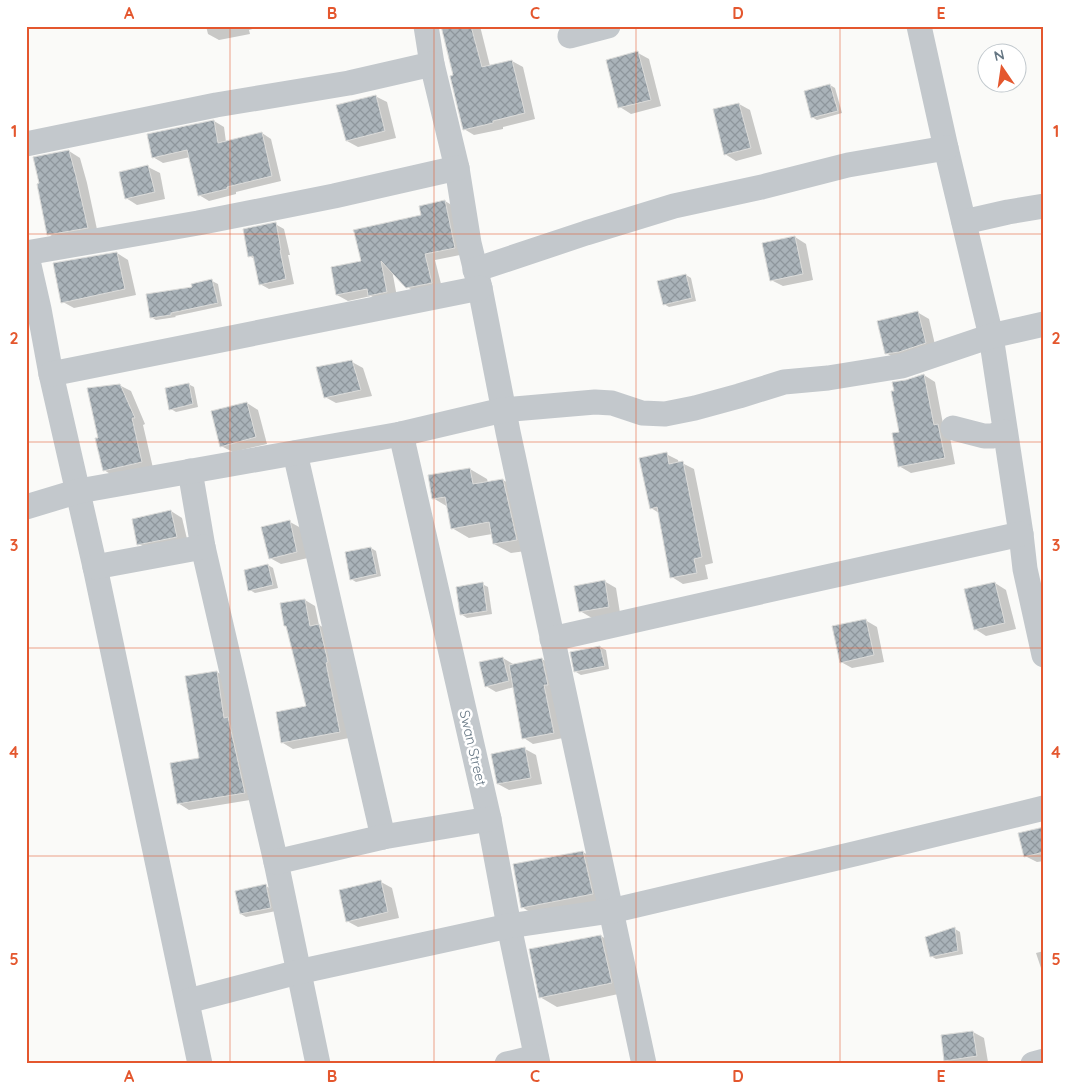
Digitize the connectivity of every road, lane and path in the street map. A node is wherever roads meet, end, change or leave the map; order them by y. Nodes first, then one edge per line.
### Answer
1 (426, 26) edge
2 (608, 26) edge
3 (919, 26) edge
4 (570, 36) dead end
5 (432, 64) junction
6 (26, 144) edge
7 (946, 148) junction
8 (456, 168) junction
9 (1044, 206) edge
10 (964, 222) junction
11 (26, 252) edge
12 (478, 279) junction
13 (1044, 324) edge
14 (990, 336) junction
15 (51, 374) junction
16 (503, 410) junction
17 (953, 428) dead end
18 (1005, 432) junction
19 (401, 434) junction
20 (295, 453) junction
21 (190, 471) junction
22 (79, 491) junction
23 (26, 507) edge
24 (1021, 534) junction
25 (203, 547) junction
26 (95, 567) junction
27 (1034, 567) edge
28 (552, 640) junction
29 (1044, 655) edge
30 (1044, 808) edge
31 (489, 819) junction
32 (383, 837) junction
33 (276, 862) junction
34 (611, 911) junction
35 (509, 926) junction
36 (298, 972) junction
37 (188, 1001) junction
38 (537, 1060) edge
39 (1044, 1061) edge
40 (200, 1064) edge
41 (318, 1064) edge
42 (507, 1064) edge
43 (644, 1064) edge
44 (1033, 1064) edge

1 - 5 street
2 - 4 street
3 - 7 street
5 - 6 street
5 - 8 street
7 - 10 street
7 - 12 street
8 - 11 street
8 - 12 street
9 - 10 street
10 - 14 street
11 - 15 street
12 - 15 street
12 - 16 street
13 - 14 street
14 - 16 street
14 - 18 street
15 - 22 street
16 - 19 street
16 - 28 street
17 - 18 street
18 - 24 street
19 - 20 street
19 - 31 street, Swan Street
20 - 21 street
20 - 32 street
21 - 22 street
21 - 25 street
22 - 23 street
22 - 26 street
24 - 27 street
24 - 28 street
25 - 26 street
25 - 33 street
26 - 37 street
27 - 29 street
28 - 34 street
30 - 34 street
31 - 32 street
31 - 35 street, Swan Street
32 - 33 street
33 - 36 street
34 - 35 street
34 - 43 street
35 - 36 street
35 - 38 street, Swan Street
36 - 37 street
36 - 41 street
37 - 40 street
38 - 42 street
39 - 44 street

